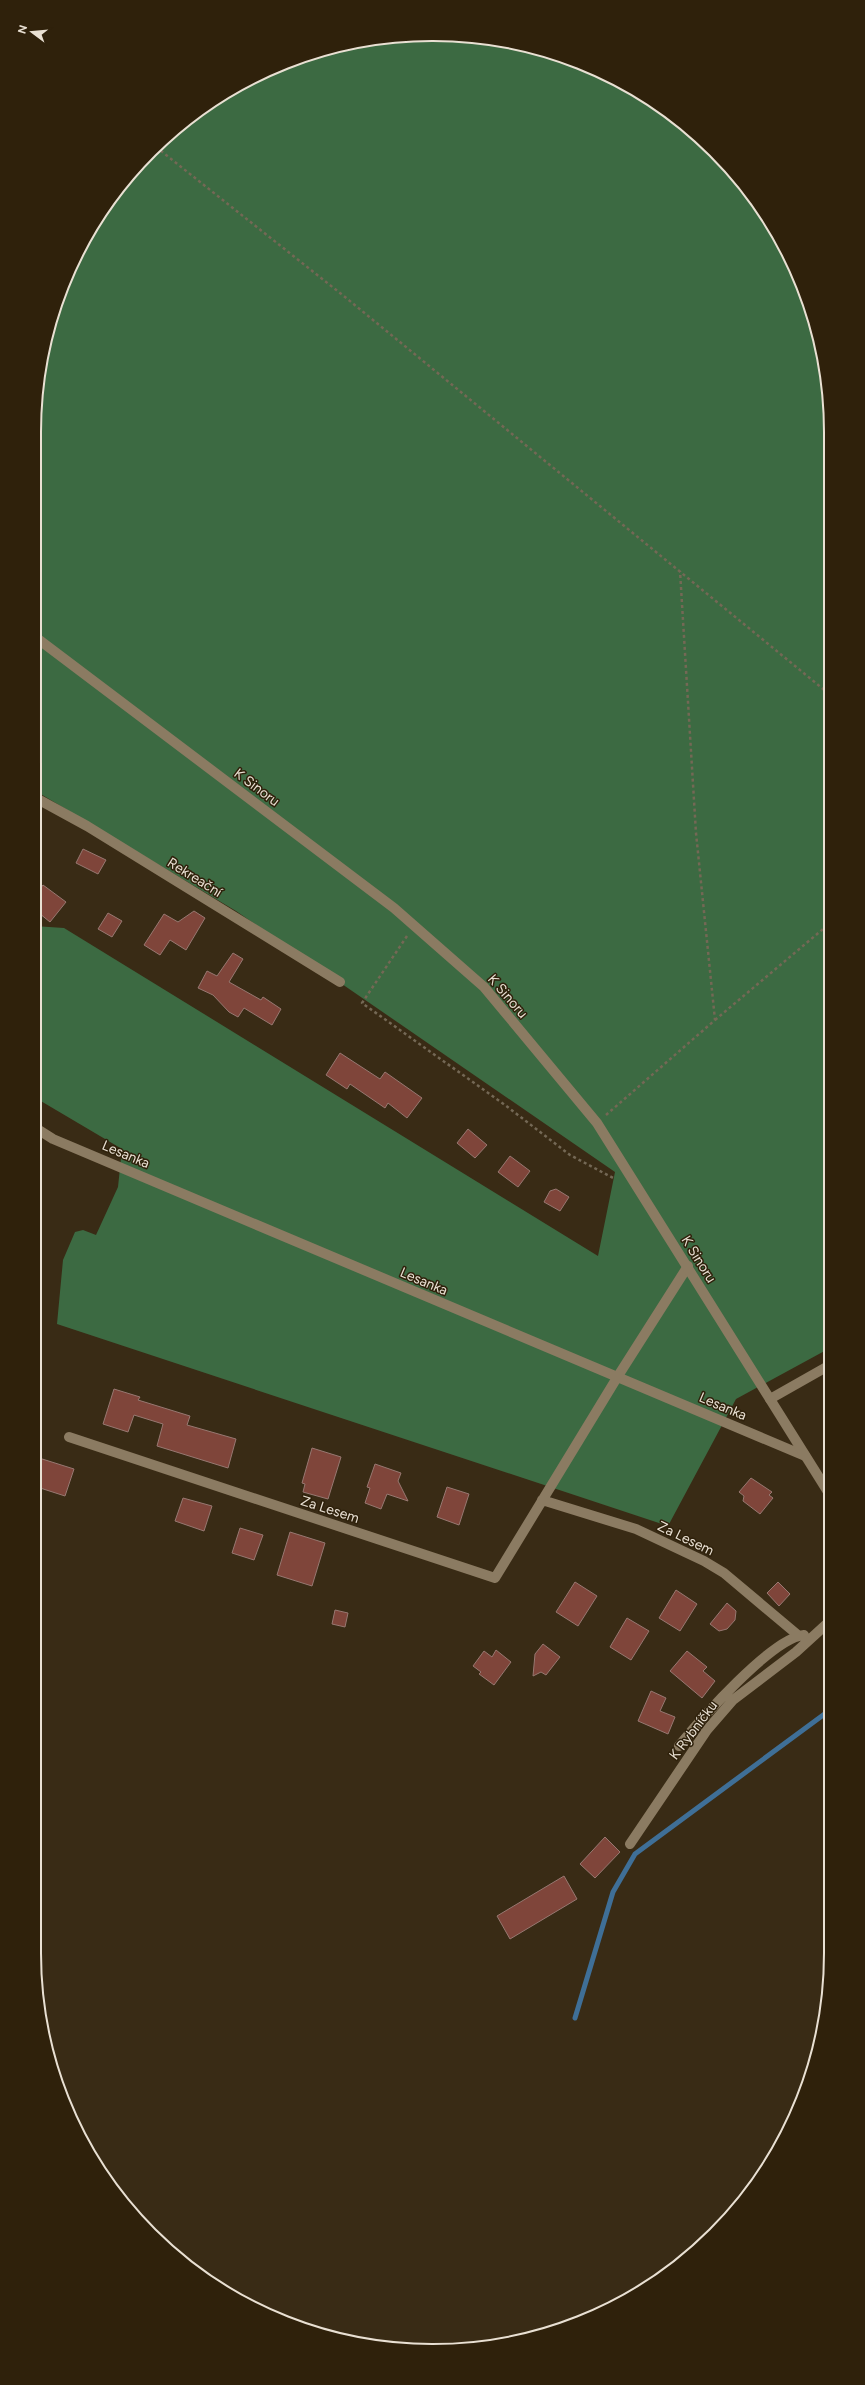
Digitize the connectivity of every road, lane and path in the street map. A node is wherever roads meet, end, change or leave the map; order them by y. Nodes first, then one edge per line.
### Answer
1 (161, 151) edge
2 (680, 571) junction
3 (41, 641) edge
4 (824, 689) edge
5 (41, 802) edge
6 (414, 926) junction
7 (824, 928) edge
8 (340, 982) dead end
9 (715, 1020) junction
10 (597, 1123) junction
11 (41, 1132) edge
12 (619, 1181) dead end
13 (688, 1266) junction
14 (824, 1368) edge
15 (618, 1376) junction
16 (770, 1399) junction
17 (69, 1438) dead end
18 (805, 1456) junction
19 (824, 1486) edge
20 (542, 1500) junction
21 (824, 1626) edge
22 (814, 1634) junction
23 (799, 1636) junction
24 (679, 1746) dead end
25 (630, 1844) dead end

1 - 2 path
2 - 4 path
2 - 9 path
3 - 6 street, K Sinoru
5 - 8 street, Rekreační
6 - 10 street, K Sinoru
6 - 12 path
7 - 9 path
9 - 10 path
10 - 13 street, K Sinoru
11 - 15 street, Lesanka
13 - 15 street, Za Lesem
13 - 16 street, K Sinoru
14 - 16 street
15 - 18 street, Lesanka
15 - 20 street, Za Lesem
16 - 18 street, K Sinoru
17 - 20 street, Za Lesem
18 - 19 street, K Sinoru
20 - 23 street, Za Lesem
21 - 22 street, K Rybníčku
22 - 23 street, K Rybníčku
22 - 25 street, K Rybníčku
23 - 24 street, K Rybníčku

